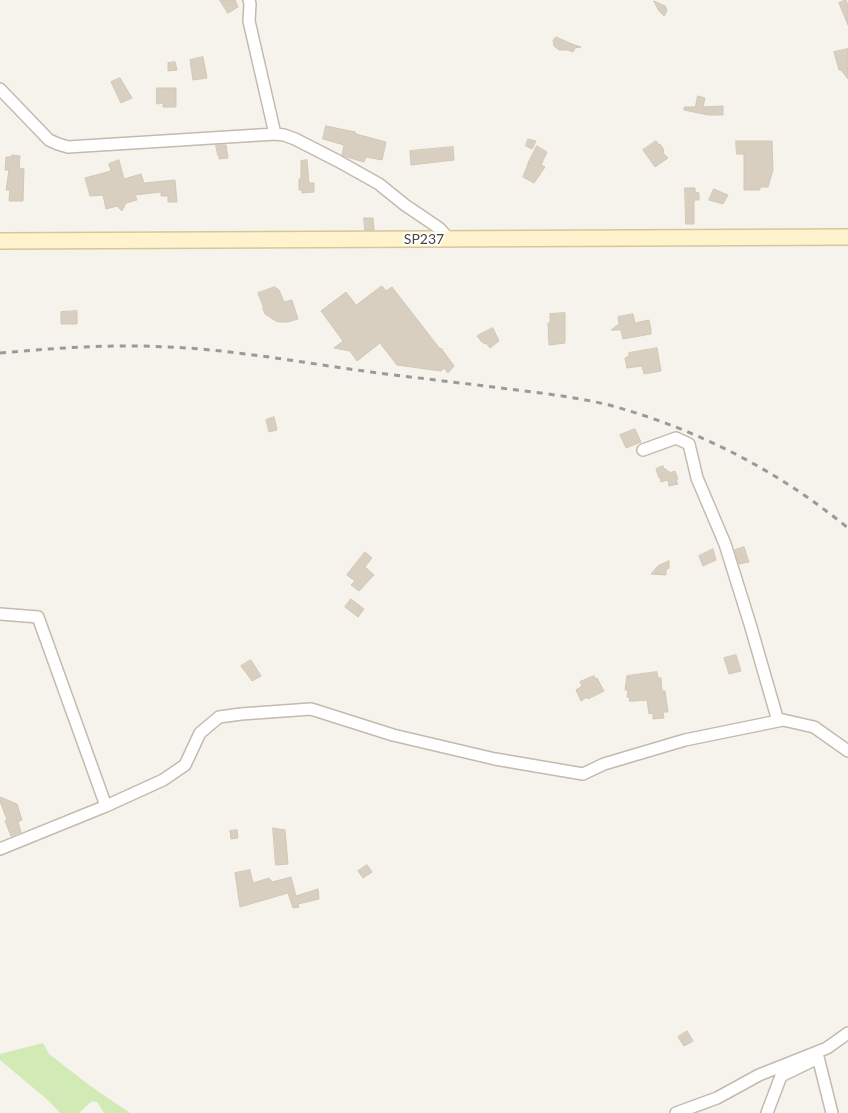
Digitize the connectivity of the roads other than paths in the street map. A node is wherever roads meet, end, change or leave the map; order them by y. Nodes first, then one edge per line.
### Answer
1 (249, 0) edge
2 (0, 89) edge
3 (275, 134) junction
4 (848, 236) edge
5 (449, 239) junction
6 (0, 241) edge
7 (643, 450) dead end
8 (0, 614) edge
9 (778, 721) junction
10 (848, 751) edge
11 (106, 806) junction
12 (0, 849) edge
13 (848, 1033) edge
14 (827, 1048) junction
15 (818, 1057) junction
16 (676, 1113) edge
17 (767, 1113) edge
18 (832, 1113) edge

1 - 3 street
2 - 3 street
3 - 5 street
4 - 5 main road, SP237 / SP237
5 - 6 main road, SP237 / SP237
7 - 9 street
8 - 11 street
9 - 10 street
9 - 11 street
11 - 12 street
13 - 14 street
14 - 15 street
14 - 16 street
15 - 17 street
15 - 18 street

